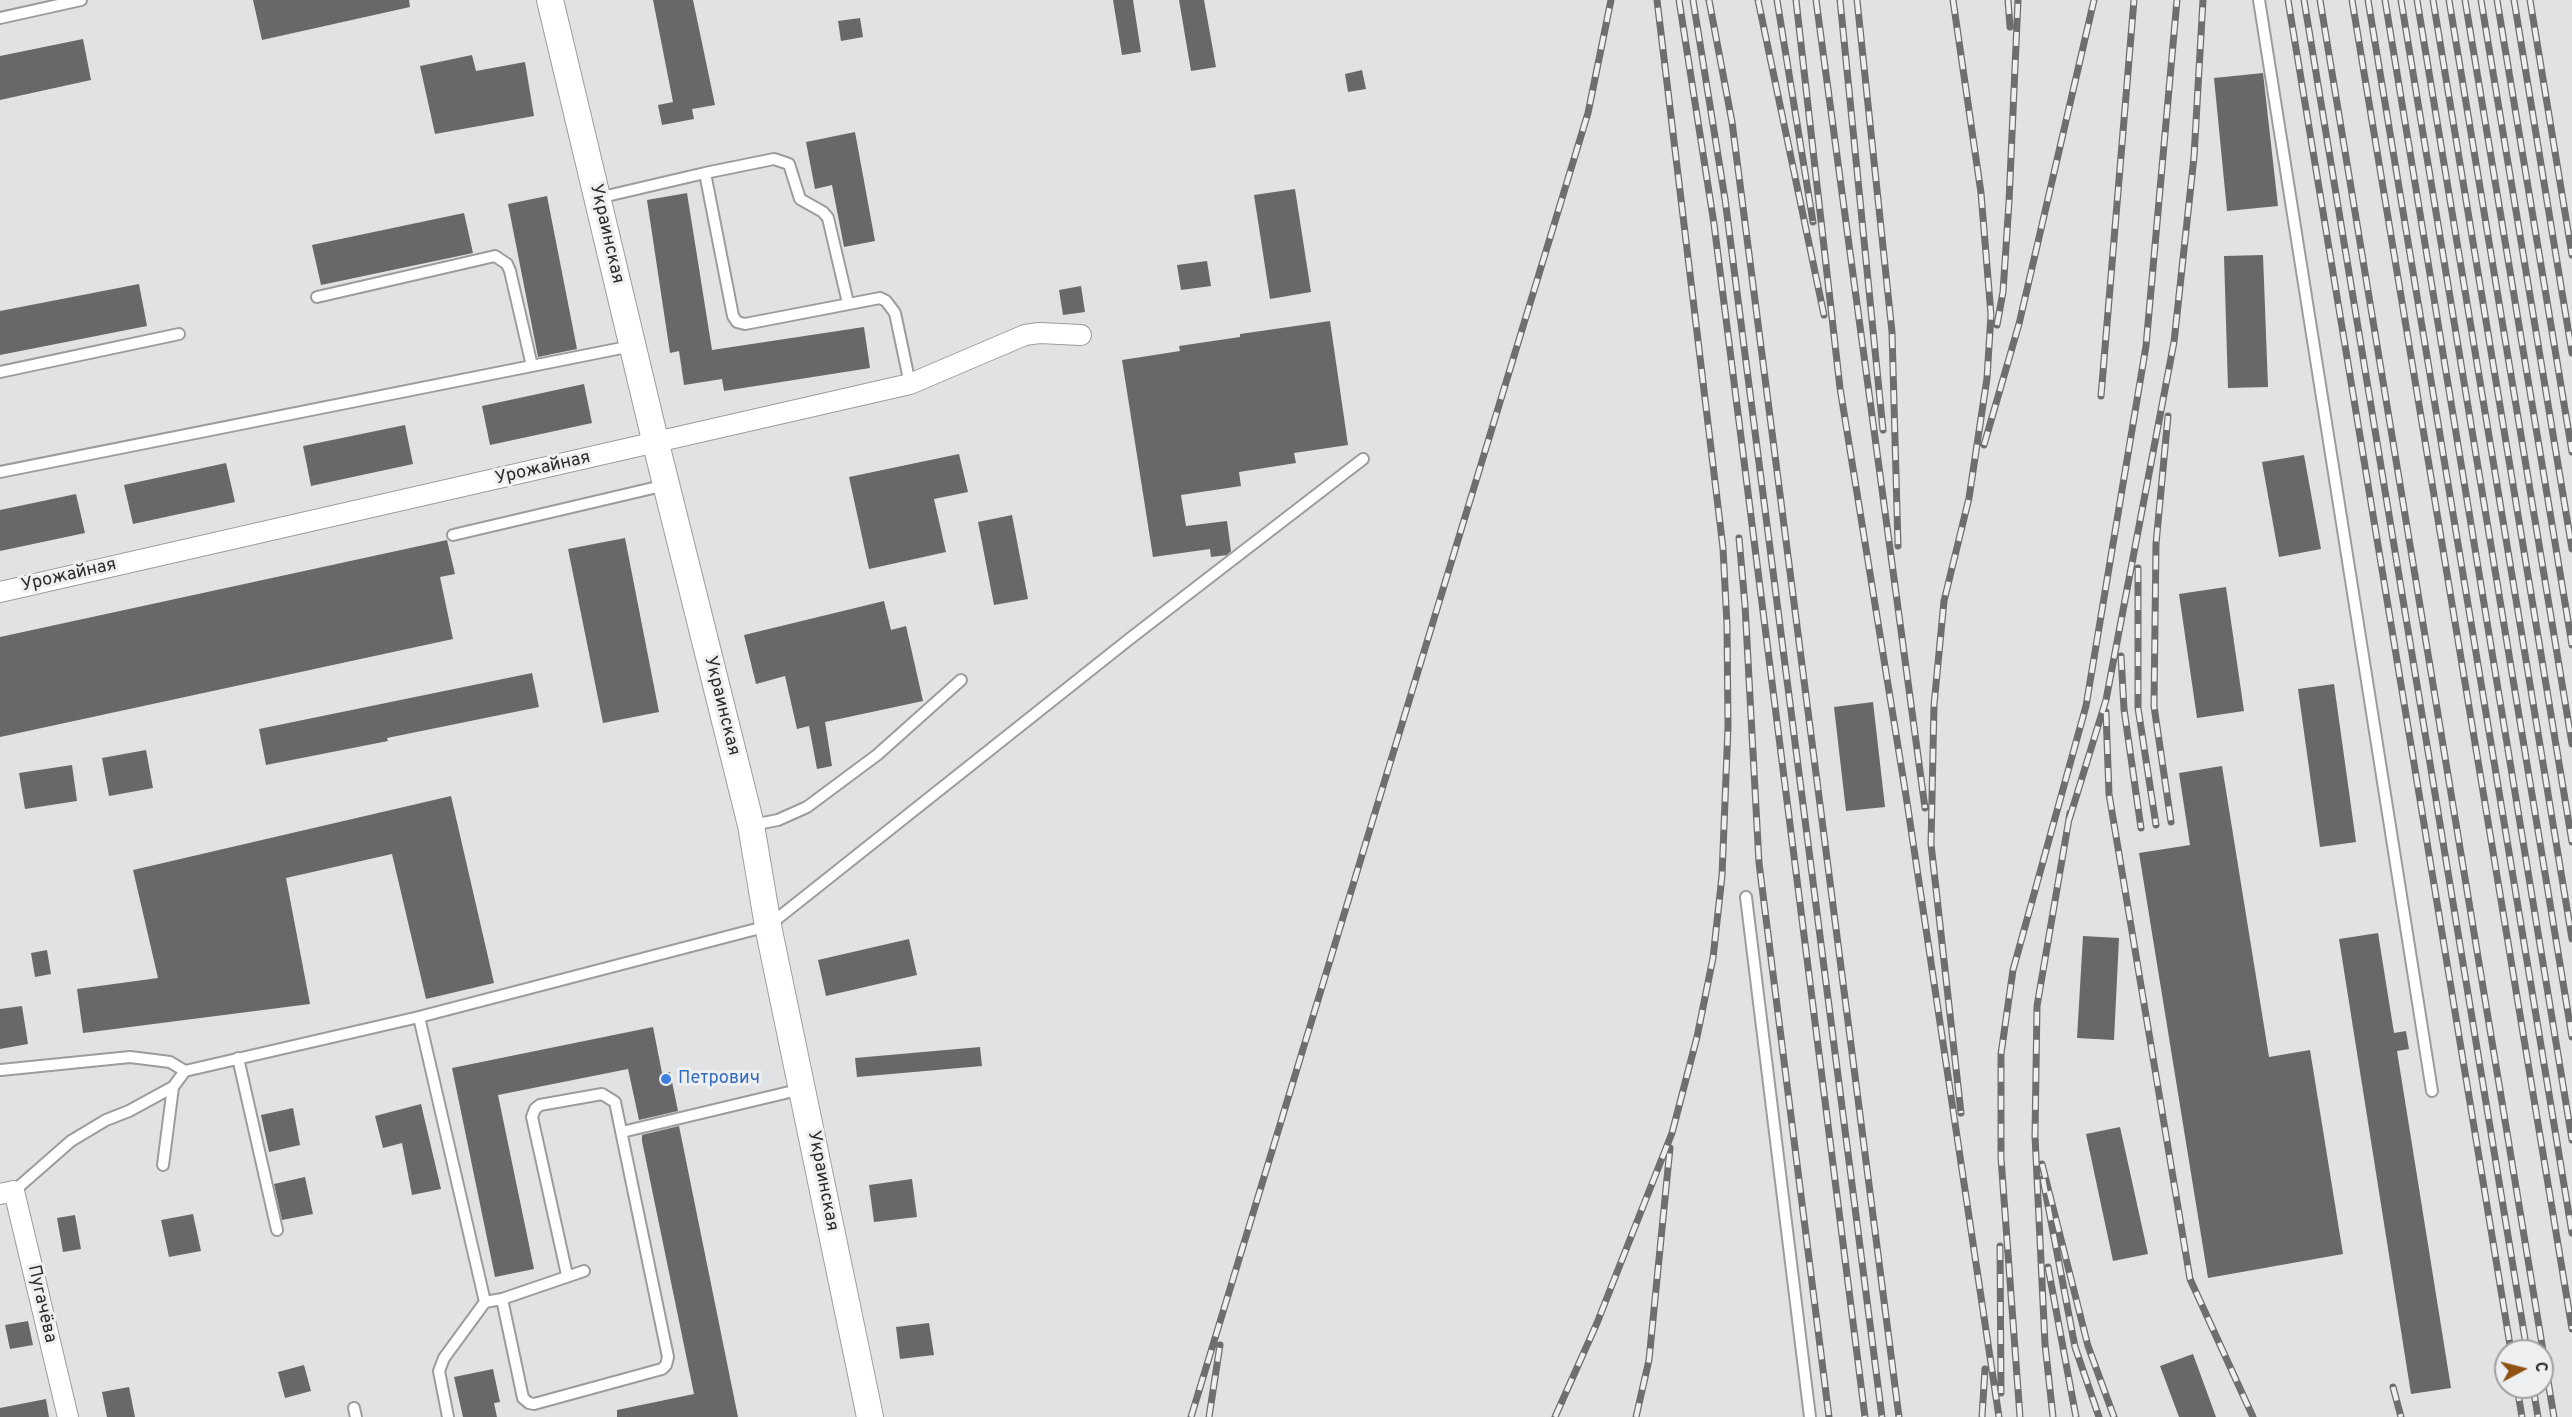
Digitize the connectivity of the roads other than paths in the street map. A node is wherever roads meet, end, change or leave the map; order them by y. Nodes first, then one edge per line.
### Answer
1 (81, 0) edge
2 (550, 0) edge
3 (2259, 0) edge
4 (0, 18) edge
5 (705, 173) junction
6 (598, 198) junction
7 (317, 297) dead end
8 (848, 303) junction
9 (179, 334) dead end
10 (1081, 335) dead end
11 (633, 346) junction
12 (532, 366) junction
13 (0, 372) edge
14 (910, 384) junction
15 (656, 444) junction
16 (1363, 459) dead end
17 (0, 472) edge
18 (666, 485) junction
19 (453, 535) dead end
20 (0, 592) edge
21 (961, 680) dead end
22 (751, 825) junction
23 (1746, 897) dead end
24 (768, 926) junction
25 (419, 1017) junction
26 (238, 1058) junction
27 (1, 1070) edge
28 (185, 1071) junction
29 (173, 1087) junction
30 (803, 1089) junction
31 (2432, 1091) dead end
32 (622, 1132) junction
33 (162, 1165) dead end
34 (7, 1193) edge
35 (277, 1230) dead end
36 (584, 1271) dead end
37 (567, 1275) junction
38 (502, 1299) junction
39 (485, 1302) junction
40 (68, 1417) edge
41 (448, 1417) edge
42 (870, 1417) edge
43 (1810, 1417) edge

1 - 4 lane
2 - 6 street, Украинская
3 - 31 lane
5 - 6 lane
5 - 8 lane
5 - 8 lane
6 - 11 street, Украинская
7 - 12 lane
8 - 14 lane
9 - 13 lane
10 - 14 street, Урожайная
11 - 12 lane
11 - 15 street, Украинская
12 - 17 lane
14 - 15 street, Урожайная
15 - 18 street, Украинская
15 - 20 street, Урожайная
16 - 24 lane
18 - 19 lane
18 - 22 street, Украинская
21 - 22 lane
22 - 24 street, Украинская
23 - 43 lane
24 - 25 lane
24 - 30 street, Украинская
25 - 26 lane
25 - 39 lane
26 - 28 lane
26 - 35 lane
27 - 28 lane
28 - 29 lane
29 - 33 lane
29 - 34 lane
30 - 32 lane
30 - 42 street, Украинская
32 - 37 lane
32 - 38 lane
34 - 40 street, Пугачёва
36 - 37 lane
37 - 38 lane
38 - 39 lane
39 - 41 lane

